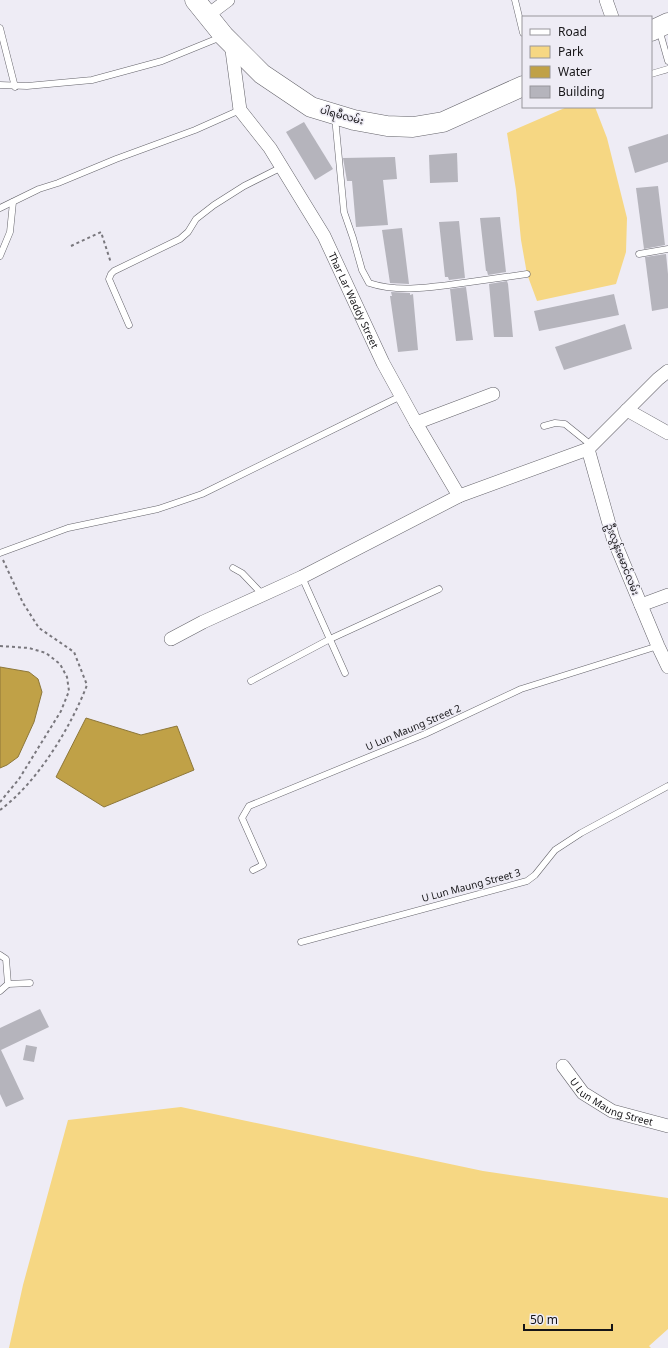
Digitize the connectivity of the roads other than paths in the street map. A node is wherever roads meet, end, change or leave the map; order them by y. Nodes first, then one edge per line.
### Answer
1 (195, 0) edge
2 (228, 0) edge
3 (515, 0) edge
4 (606, 0) edge
5 (208, 15) junction
6 (612, 16) edge
7 (659, 27) edge
8 (0, 28) edge
9 (522, 29) edge
10 (228, 39) junction
11 (668, 61) edge
12 (668, 69) edge
13 (652, 74) edge
14 (0, 85) edge
15 (522, 86) edge
16 (15, 87) junction
17 (240, 110) junction
18 (335, 115) junction
19 (282, 167) junction
20 (13, 202) junction
21 (0, 208) edge
22 (668, 249) edge
23 (639, 254) dead end
24 (0, 256) edge
25 (527, 274) dead end
26 (129, 325) dead end
27 (665, 378) edge
28 (493, 394) dead end
29 (401, 396) junction
30 (627, 410) junction
31 (416, 423) junction
32 (544, 426) dead end
33 (668, 433) edge
34 (590, 447) junction
35 (459, 496) junction
36 (0, 554) edge
37 (233, 568) dead end
38 (302, 577) junction
39 (438, 589) dead end
40 (263, 595) junction
41 (668, 595) edge
42 (641, 605) junction
43 (171, 639) dead end
44 (330, 639) junction
45 (658, 646) junction
46 (668, 667) edge
47 (345, 673) dead end
48 (251, 681) dead end
49 (668, 786) edge
50 (253, 870) dead end
51 (301, 942) dead end
52 (0, 955) edge
53 (30, 982) dead end
54 (8, 984) junction
55 (0, 991) edge
56 (563, 1066) dead end
57 (668, 1126) edge

1 - 5 main road, ပါရမီလမ်း
2 - 5 street
3 - 9 lane
4 - 6 street
5 - 10 main road, ပါရမီလမ်း
7 - 11 lane
8 - 16 lane
10 - 16 lane
10 - 17 street
10 - 18 main road, ပါရမီလမ်း
12 - 13 lane
14 - 16 lane
15 - 18 main road, ပါရမီလမ်း
17 - 19 street, Thar Lar Waddy Street
17 - 20 lane
18 - 25 lane
19 - 26 lane
19 - 29 street, Thar Lar Waddy Street
20 - 21 lane
20 - 24 lane
22 - 23 lane
27 - 30 street
28 - 31 street
29 - 31 street, Thar Lar Waddy Street
29 - 36 lane
30 - 33 street
30 - 34 street
31 - 35 street, Thar Lar Waddy Street
32 - 34 lane
34 - 35 street
34 - 42 street, ဦးလွန်းမောင်လမ်း
35 - 38 street
37 - 40 lane
38 - 40 street
38 - 44 lane
39 - 44 lane
40 - 43 street
41 - 42 street
42 - 45 street, ဦးလွန်းမောင်လမ်း
44 - 47 lane
44 - 48 lane
45 - 46 street, ဦးလွန်းမောင်လမ်း
45 - 50 lane, U Lun Maung Street 2
49 - 51 lane, U Lun Maung Street 3
52 - 54 lane
53 - 54 lane
54 - 55 lane
56 - 57 street, U Lun Maung Street

